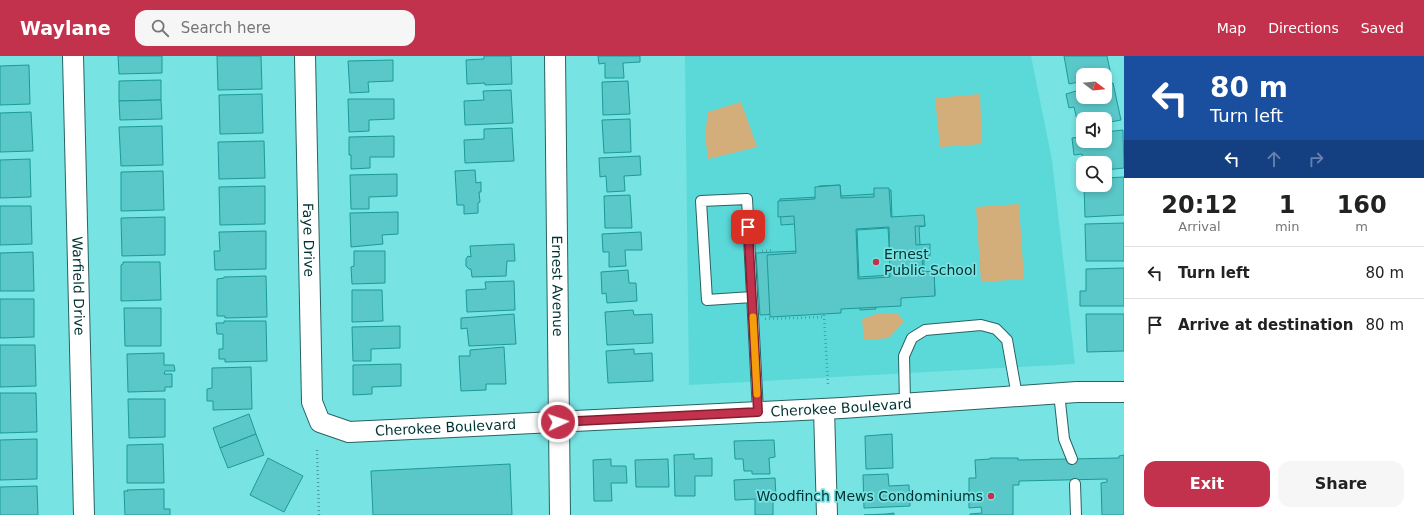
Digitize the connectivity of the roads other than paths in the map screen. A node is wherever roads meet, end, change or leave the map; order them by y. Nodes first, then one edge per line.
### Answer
1 (73, 56) edge
2 (305, 56) edge
3 (555, 56) edge
4 (752, 297) junction
5 (1124, 392) edge
6 (1059, 393) junction
7 (1017, 396) junction
8 (904, 403) junction
9 (824, 409) junction
10 (758, 412) junction
11 (320, 422) joint
12 (558, 422) junction
13 (1072, 459) dead end
14 (1075, 484) dead end
15 (84, 515) edge
16 (560, 515) edge
17 (827, 515) edge
18 (1076, 515) edge

1 - 15 street, Warfield Drive
2 - 11 street, Faye Drive
3 - 12 street, Ernest Avenue
4 - 4 lane
4 - 10 lane
5 - 6 street, Cherokee Boulevard
6 - 7 street, Cherokee Boulevard
6 - 13 lane
7 - 8 street, Cherokee Boulevard
7 - 8 lane
8 - 9 street, Cherokee Boulevard
9 - 10 street, Cherokee Boulevard
9 - 17 street
10 - 12 street, Cherokee Boulevard
11 - 12 street, Cherokee Boulevard
12 - 16 street, Ernest Avenue
14 - 18 lane

